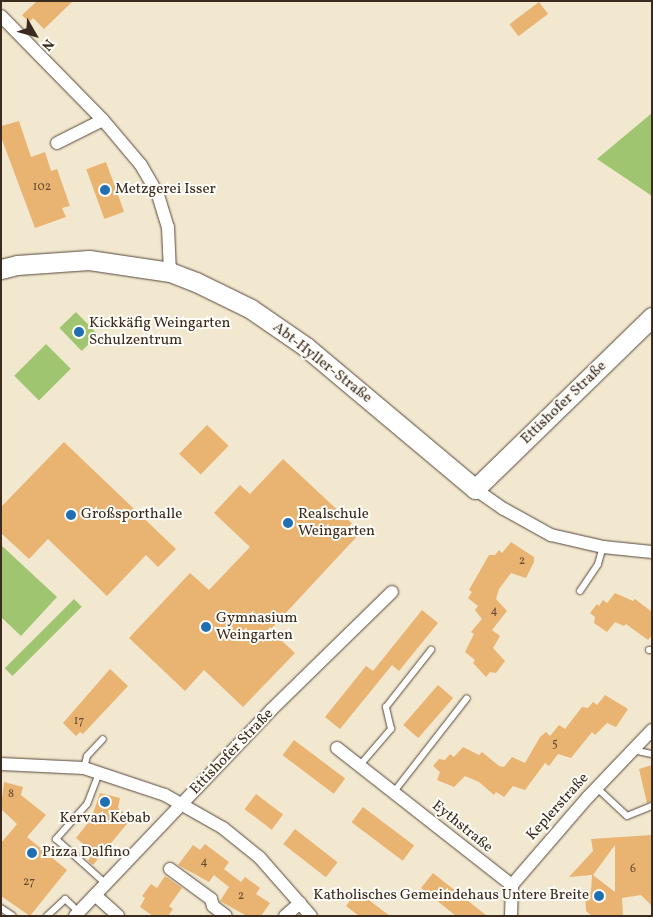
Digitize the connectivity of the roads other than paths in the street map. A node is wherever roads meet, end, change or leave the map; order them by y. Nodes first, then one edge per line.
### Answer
1 (1, 16) edge
2 (102, 120) junction
3 (57, 143) dead end
4 (1, 269) edge
5 (170, 272) junction
6 (652, 317) edge
7 (475, 489) junction
8 (603, 547) junction
9 (652, 552) edge
10 (580, 591) dead end
11 (392, 592) dead end
12 (431, 650) dead end
13 (467, 698) dead end
14 (652, 730) edge
15 (103, 739) dead end
16 (337, 748) dead end
17 (633, 750) junction
18 (652, 754) edge
19 (1, 764) edge
20 (360, 765) junction
21 (84, 768) junction
22 (99, 771) junction
23 (597, 788) junction
24 (394, 792) junction
25 (182, 805) junction
26 (652, 806) edge
27 (170, 870) dead end
28 (106, 884) junction
29 (512, 885) junction
30 (95, 895) junction
31 (300, 903) junction
32 (1, 908) edge
33 (77, 914) edge
34 (13, 916) edge
35 (47, 916) edge
36 (118, 916) edge
37 (226, 916) edge
38 (286, 916) edge
39 (311, 916) edge
40 (510, 916) edge

1 - 2 street
2 - 3 street
2 - 5 street
4 - 5 street, Abt-Hyller-Straße
5 - 7 street, Abt-Hyller-Straße
6 - 7 street, Ettishofer Straße
7 - 8 street
8 - 9 street
8 - 10 lane
11 - 25 street, Ettishofer Straße
12 - 20 lane
13 - 24 lane
14 - 17 street, Keplerstraße
15 - 21 lane
16 - 20 street, Eythstraße
17 - 18 lane
17 - 23 street, Keplerstraße
19 - 21 street
20 - 24 street, Eythstraße
21 - 22 street
22 - 25 street
22 - 28 lane
23 - 26 lane
23 - 29 street, Keplerstraße
24 - 29 street, Eythstraße
25 - 28 street, Ettishofer Straße
25 - 31 street
27 - 37 street
28 - 30 street, Ettishofer Straße
29 - 40 street
30 - 33 street, Ettishofer Straße
30 - 36 street
31 - 38 street
31 - 39 street
32 - 34 lane
33 - 35 lane

